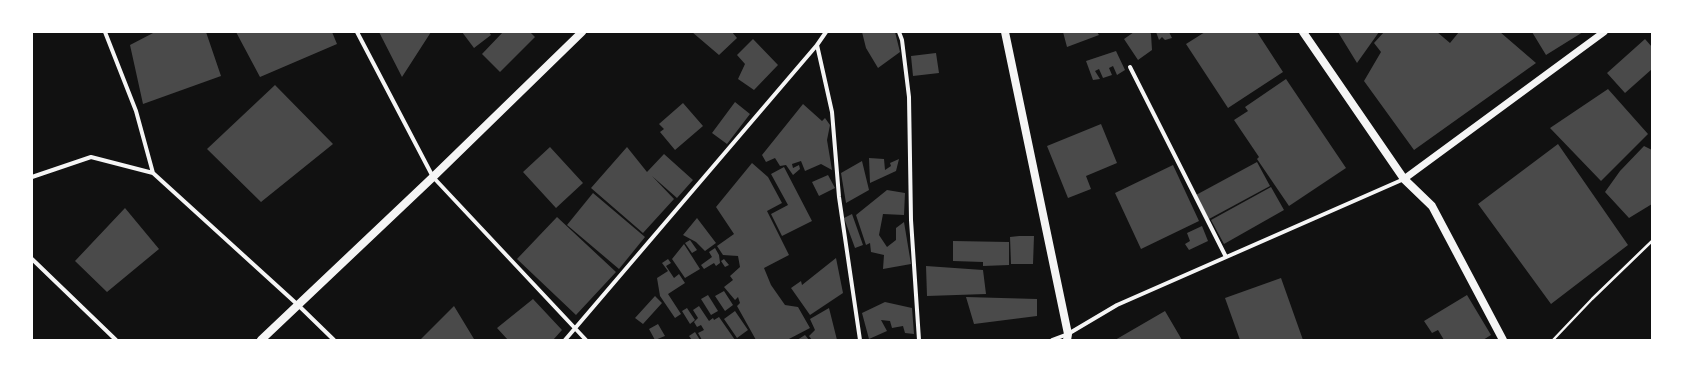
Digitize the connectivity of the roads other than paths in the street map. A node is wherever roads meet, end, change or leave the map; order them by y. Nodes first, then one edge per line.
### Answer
1 (105, 32) edge
2 (357, 32) edge
3 (582, 32) edge
4 (826, 32) edge
5 (899, 32) edge
6 (1005, 32) edge
7 (1303, 32) edge
8 (1604, 32) edge
9 (817, 45) junction
10 (1130, 67) dead end
11 (153, 173) junction
12 (32, 177) edge
13 (433, 177) junction
14 (1404, 179) junction
15 (1226, 257) junction
16 (32, 259) edge
17 (298, 305) junction
18 (576, 328) junction
19 (1068, 337) edge
20 (116, 340) edge
21 (261, 340) edge
22 (334, 340) edge
23 (565, 340) edge
24 (586, 340) edge
25 (860, 340) edge
26 (919, 340) edge
27 (1052, 340) edge
28 (1503, 340) edge

1 - 11 street
2 - 13 street
3 - 13 main road
4 - 9 street
5 - 26 street
6 - 19 main road
7 - 14 main road
8 - 14 street
9 - 18 street
9 - 25 street
10 - 15 street
11 - 12 street
11 - 17 street
13 - 17 main road
13 - 18 street
14 - 15 street
14 - 28 main road
15 - 19 street
16 - 20 street
17 - 21 main road
17 - 22 street
18 - 23 street
18 - 24 street
19 - 27 street

